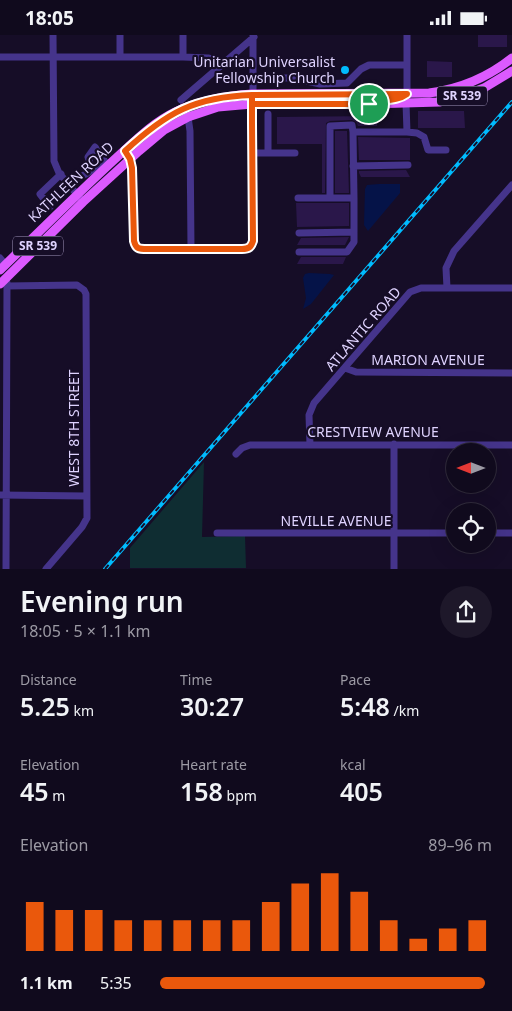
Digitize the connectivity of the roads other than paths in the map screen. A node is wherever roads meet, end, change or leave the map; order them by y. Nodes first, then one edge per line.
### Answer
1 (53, 35) edge
2 (120, 35) edge
3 (183, 35) edge
4 (407, 35) edge
5 (254, 36) edge
6 (0, 57) edge
7 (54, 57) junction
8 (120, 57) junction
9 (183, 57) junction
10 (512, 58) edge
11 (225, 62) junction
12 (407, 65) junction
13 (512, 71) edge
14 (279, 78) dead end
15 (252, 99) junction
16 (407, 99) junction
17 (181, 100) dead end
18 (268, 114) dead end
19 (188, 117) junction
20 (353, 132) junction
21 (407, 132) junction
22 (446, 150) dead end
23 (125, 151) junction
24 (252, 153) junction
25 (268, 153) junction
26 (295, 153) dead end
27 (130, 159) junction
28 (106, 163) junction
29 (353, 165) junction
30 (408, 165) dead end
31 (91, 175) junction
32 (63, 177) junction
33 (512, 185) edge
34 (80, 198) junction
35 (298, 198) dead end
36 (330, 198) junction
37 (354, 198) junction
38 (50, 207) dead end
39 (354, 232) junction
40 (299, 233) dead end
41 (37, 234) junction
42 (190, 249) junction
43 (299, 252) dead end
44 (2, 265) edge
45 (5, 282) edge
46 (447, 288) junction
47 (512, 288) edge
48 (345, 368) junction
49 (512, 373) edge
50 (394, 444) junction
51 (310, 445) junction
52 (512, 445) edge
53 (236, 454) dead end
54 (3, 495) edge
55 (86, 495) junction
56 (218, 533) dead end
57 (394, 533) junction
58 (446, 533) edge
59 (496, 533) edge
60 (512, 533) edge
61 (6, 569) edge
62 (46, 569) edge
63 (394, 569) edge

1 - 7 street
2 - 8 street
3 - 9 street
4 - 12 street
5 - 11 street
5 - 15 street
6 - 7 street
7 - 8 street
7 - 32 street
8 - 9 street
9 - 11 street
10 - 16 main road, KATHLEEN ROAD / SR 539
11 - 17 street
12 - 14 street
12 - 16 street
13 - 16 main road, KATHLEEN ROAD / SR 539
15 - 16 main road, KATHLEEN ROAD / SR 539
15 - 16 main road, KATHLEEN ROAD / SR 539
15 - 19 main road, KATHLEEN ROAD / SR 539
15 - 23 main road, KATHLEEN ROAD / SR 539
15 - 24 street
16 - 21 street
18 - 25 street
19 - 27 main road, KATHLEEN ROAD / SR 539
19 - 42 street
20 - 21 street
20 - 29 street
20 - 36 street
21 - 22 street
23 - 27 street
23 - 28 main road, KATHLEEN ROAD / SR 539
24 - 25 street
24 - 42 street
25 - 26 street
27 - 34 main road, KATHLEEN ROAD / SR 539
27 - 42 street
28 - 31 main road, KATHLEEN ROAD / SR 539
28 - 31 street
29 - 30 street
29 - 37 street
31 - 32 street
31 - 34 main road, KATHLEEN ROAD / SR 539
32 - 34 street
32 - 38 street
33 - 46 street
34 - 41 main road, KATHLEEN ROAD / SR 539
34 - 45 main road, KATHLEEN ROAD / SR 539
35 - 36 street
36 - 37 street
37 - 39 street
39 - 40 street
39 - 43 street
41 - 44 main road, KATHLEEN ROAD / SR 539
41 - 45 main road
45 - 54 street
45 - 55 street, WEST 8TH STREET
46 - 47 street, ATLANTIC ROAD
46 - 48 street, ATLANTIC ROAD
48 - 49 street, MARION AVENUE
48 - 51 street, ATLANTIC ROAD
50 - 51 street, CRESTVIEW AVENUE
50 - 52 street, CRESTVIEW AVENUE
50 - 57 street
51 - 53 street, CRESTVIEW AVENUE
54 - 55 street
54 - 61 street
55 - 62 street, WEST 8TH STREET
56 - 57 street, NEVILLE AVENUE
57 - 58 street, NEVILLE AVENUE
57 - 63 street
59 - 60 street

